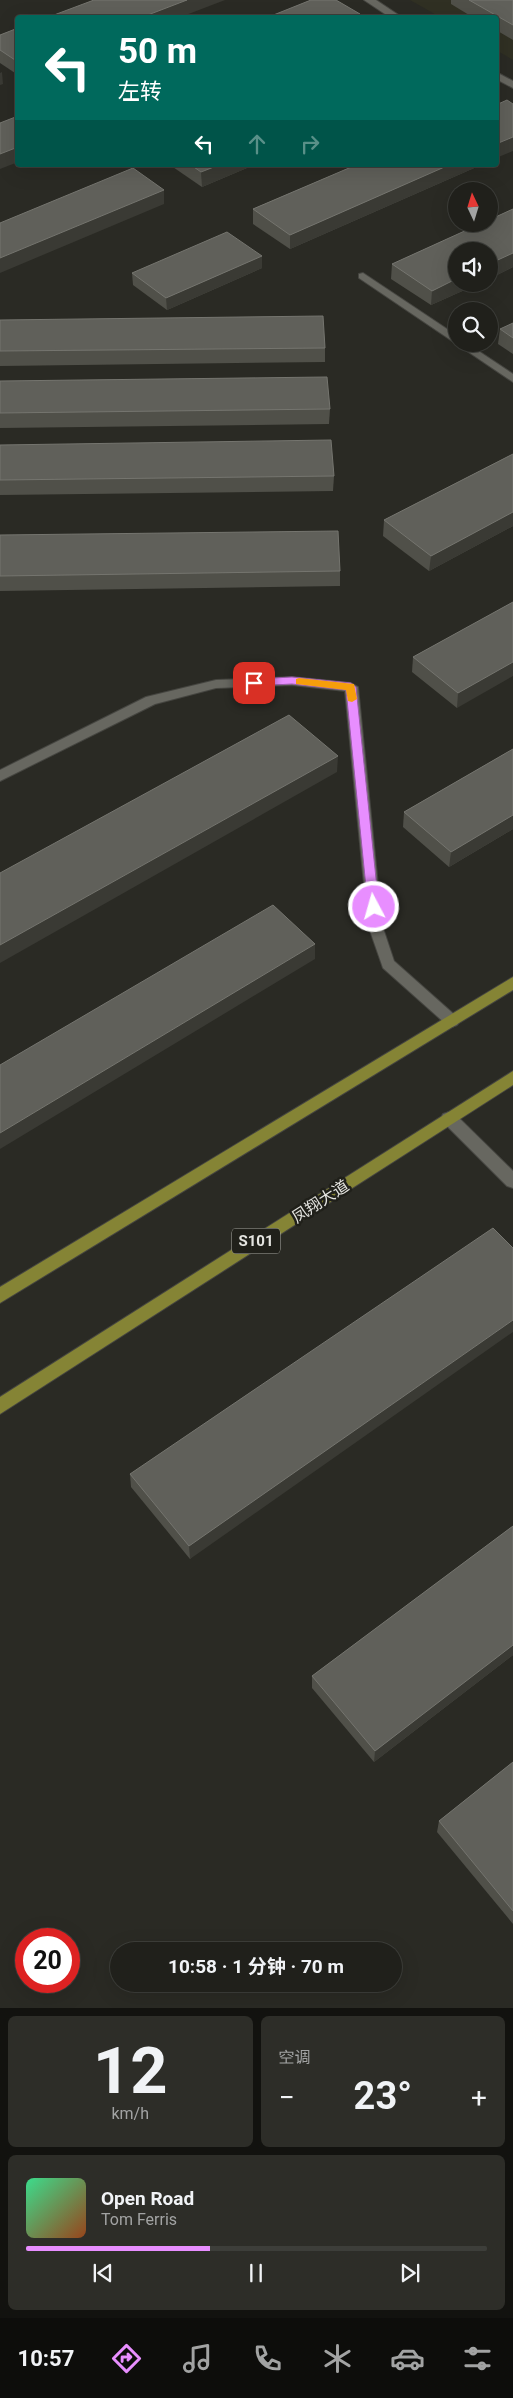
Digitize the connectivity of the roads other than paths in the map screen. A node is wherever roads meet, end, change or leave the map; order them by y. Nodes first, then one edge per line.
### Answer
1 (369, 0) edge
2 (394, 15) edge
3 (499, 77) edge
4 (513, 85) edge
5 (363, 276) dead end
6 (448, 334) edge
7 (473, 352) edge
8 (513, 380) edge
9 (0, 776) edge
10 (513, 984) edge
11 (452, 1021) junction
12 (513, 1077) edge
13 (449, 1118) junction
14 (513, 1181) edge
15 (0, 1296) edge
16 (0, 1406) edge

1 - 2 street
3 - 4 street
5 - 6 street
7 - 8 street
9 - 11 street
10 - 11 main road
11 - 15 main road
12 - 13 main road, 凤翔大道 / S101
13 - 14 street
13 - 16 main road, 凤翔大道 / S101

